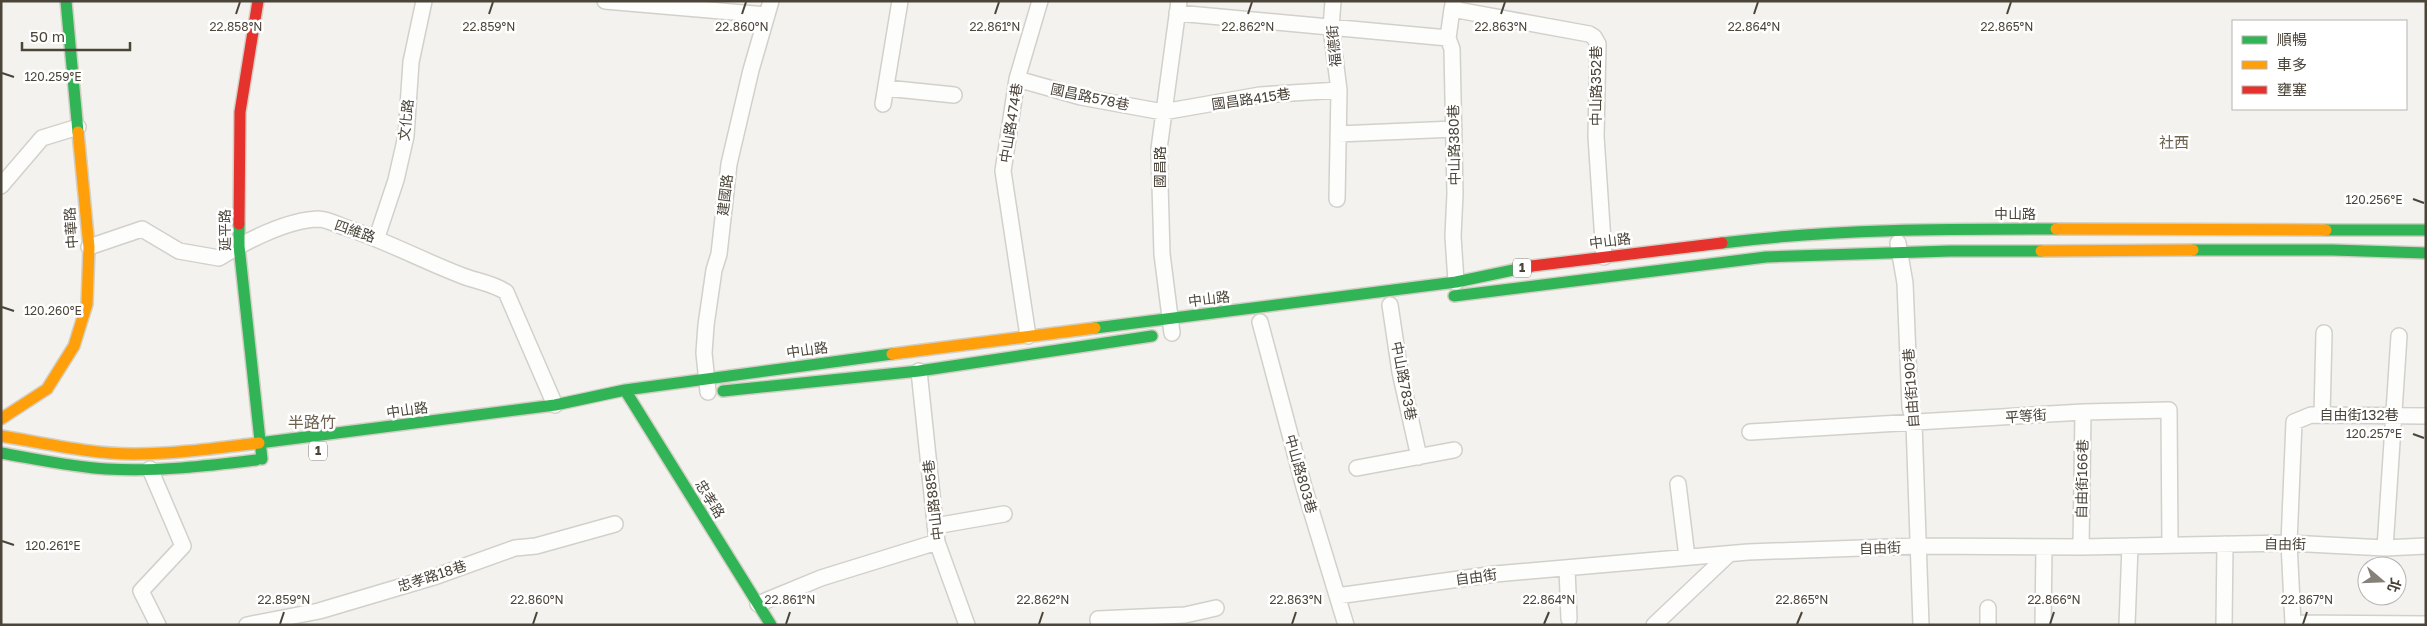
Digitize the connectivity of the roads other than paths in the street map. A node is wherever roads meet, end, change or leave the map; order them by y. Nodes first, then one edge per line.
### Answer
1 (66, 1) edge
2 (258, 1) edge
3 (424, 1) edge
4 (605, 1) edge
5 (900, 1) edge
6 (1040, 1) edge
7 (1334, 1) edge
8 (1453, 5) edge
9 (1178, 7) edge
10 (769, 8) edge
11 (1331, 28) junction
12 (1448, 38) junction
13 (1017, 79) junction
14 (886, 88) junction
15 (1339, 90) junction
16 (954, 95) dead end
17 (882, 104) dead end
18 (1163, 112) junction
19 (78, 127) junction
20 (1454, 129) junction
21 (1338, 134) junction
22 (1, 186) edge
23 (1337, 199) dead end
24 (1896, 230) junction
25 (2426, 230) edge
26 (377, 237) junction
27 (239, 246) junction
28 (89, 247) junction
29 (1899, 253) junction
30 (2426, 253) edge
31 (1604, 257) junction
32 (1456, 282) junction
33 (1447, 297) dead end
34 (1390, 305) dead end
35 (1260, 322) dead end
36 (1175, 328) junction
37 (2324, 333) dead end
38 (1028, 336) junction
39 (2399, 336) dead end
40 (919, 371) junction
41 (704, 388) junction
42 (625, 390) junction
43 (555, 405) junction
44 (2083, 412) junction
45 (574, 413) dead end
46 (2322, 415) junction
47 (2395, 415) junction
48 (2426, 416) edge
49 (1, 419) edge
50 (1914, 423) junction
51 (496, 424) dead end
52 (1750, 432) dead end
53 (1, 436) edge
54 (260, 444) junction
55 (1454, 450) dead end
56 (1, 453) edge
57 (1419, 457) junction
58 (1357, 468) dead end
59 (150, 469) junction
60 (1678, 484) dead end
61 (1004, 514) dead end
62 (615, 524) dead end
63 (935, 526) junction
64 (936, 542) junction
65 (2290, 543) junction
66 (2170, 544) junction
67 (2225, 544) junction
68 (1917, 546) junction
69 (2130, 546) junction
70 (2426, 546) edge
71 (2044, 547) junction
72 (2080, 547) junction
73 (2385, 548) junction
74 (1729, 554) junction
75 (1687, 558) junction
76 (1568, 568) junction
77 (1337, 596) junction
78 (758, 604) junction
79 (1216, 608) dead end
80 (1988, 608) dead end
81 (320, 618) edge
82 (1569, 619) dead end
83 (1186, 620) edge
84 (2426, 624) edge
85 (158, 625) edge
86 (247, 625) edge
87 (771, 625) edge
88 (967, 625) edge
89 (1099, 625) edge
90 (1346, 625) edge
91 (1654, 625) edge
92 (1921, 625) edge
93 (1988, 625) edge
94 (2043, 625) edge
95 (2127, 625) edge
96 (2224, 625) edge

1 - 19 main road, 中華路
2 - 27 main road, 延平路
3 - 26 street, 文化路
4 - 10 street
5 - 14 street
6 - 13 street, 中山路474巷
7 - 11 street, 福德街
8 - 12 street, 中山路380巷
8 - 31 street, 中山路352巷
9 - 11 street
9 - 18 street, 國昌路
10 - 41 street, 建國路
11 - 12 street
11 - 15 street, 福德街
12 - 20 street, 中山路380巷
13 - 18 street, 國昌路578巷
13 - 38 street, 中山路474巷
14 - 16 street
14 - 17 street
15 - 18 street, 國昌路415巷
15 - 21 street, 福德街
18 - 36 street, 國昌路
19 - 22 street
19 - 28 main road, 中華路
20 - 21 street
20 - 32 street, 中山路380巷
21 - 23 street, 福德街
24 - 25 main road, 中山路 / 1
24 - 29 street, 自由街190巷
24 - 31 main road, 中山路 / 1
26 - 27 street, 四維路
26 - 43 street, 四維路
27 - 28 street, 四維路
27 - 54 main road, 延平路
28 - 49 main road, 中華路
29 - 30 main road, 1
29 - 33 main road, 1
29 - 50 street, 自由街190巷
31 - 32 main road, 中山路 / 1
32 - 36 main road, 中山路 / 1
34 - 57 street, 中山路783巷
35 - 77 street, 中山路803巷
36 - 38 main road, 中山路 / 1
36 - 40 main road, 中山路 / 1
37 - 46 street
38 - 41 main road, 中山路 / 1
39 - 47 street
40 - 41 main road, 中山路 / 1
40 - 63 street, 中山路885巷
41 - 42 main road, 中山路 / 1
42 - 43 main road, 中山路 / 1
42 - 78 main road, 忠孝路
43 - 54 main road, 中山路 / 1
44 - 50 street, 平等街
44 - 66 street, 平等街
44 - 72 street, 自由街166巷
45 - 51 main road
46 - 47 street, 自由街132巷
46 - 65 street, 自由街132巷
47 - 48 street, 自由街132巷
47 - 73 street
50 - 52 street, 平等街
50 - 68 street, 自由街190巷
53 - 54 main road, 中山路 / 1
54 - 59 main road, 延平路
55 - 57 street
56 - 59 main road
57 - 58 street
59 - 85 street
60 - 75 street
61 - 63 street
62 - 81 street, 忠孝路18巷
63 - 64 street, 中山路885巷
64 - 78 street
64 - 88 street, 中山路885巷
65 - 67 street, 自由街
65 - 73 street, 自由街
65 - 84 street
66 - 67 street, 自由街
66 - 69 street, 自由街
67 - 96 street
68 - 71 street, 自由街
68 - 74 street, 自由街
68 - 92 street, 自由街190巷
69 - 72 street, 自由街
69 - 95 street
70 - 73 street, 自由街
71 - 72 street, 自由街
71 - 94 street
74 - 75 street, 自由街
74 - 91 street
75 - 76 street, 自由街
76 - 77 street, 自由街
76 - 82 street
77 - 90 street, 中山路803巷
78 - 87 main road, 忠孝路
79 - 83 street
80 - 93 street
81 - 86 street, 忠孝路18巷
83 - 89 street

